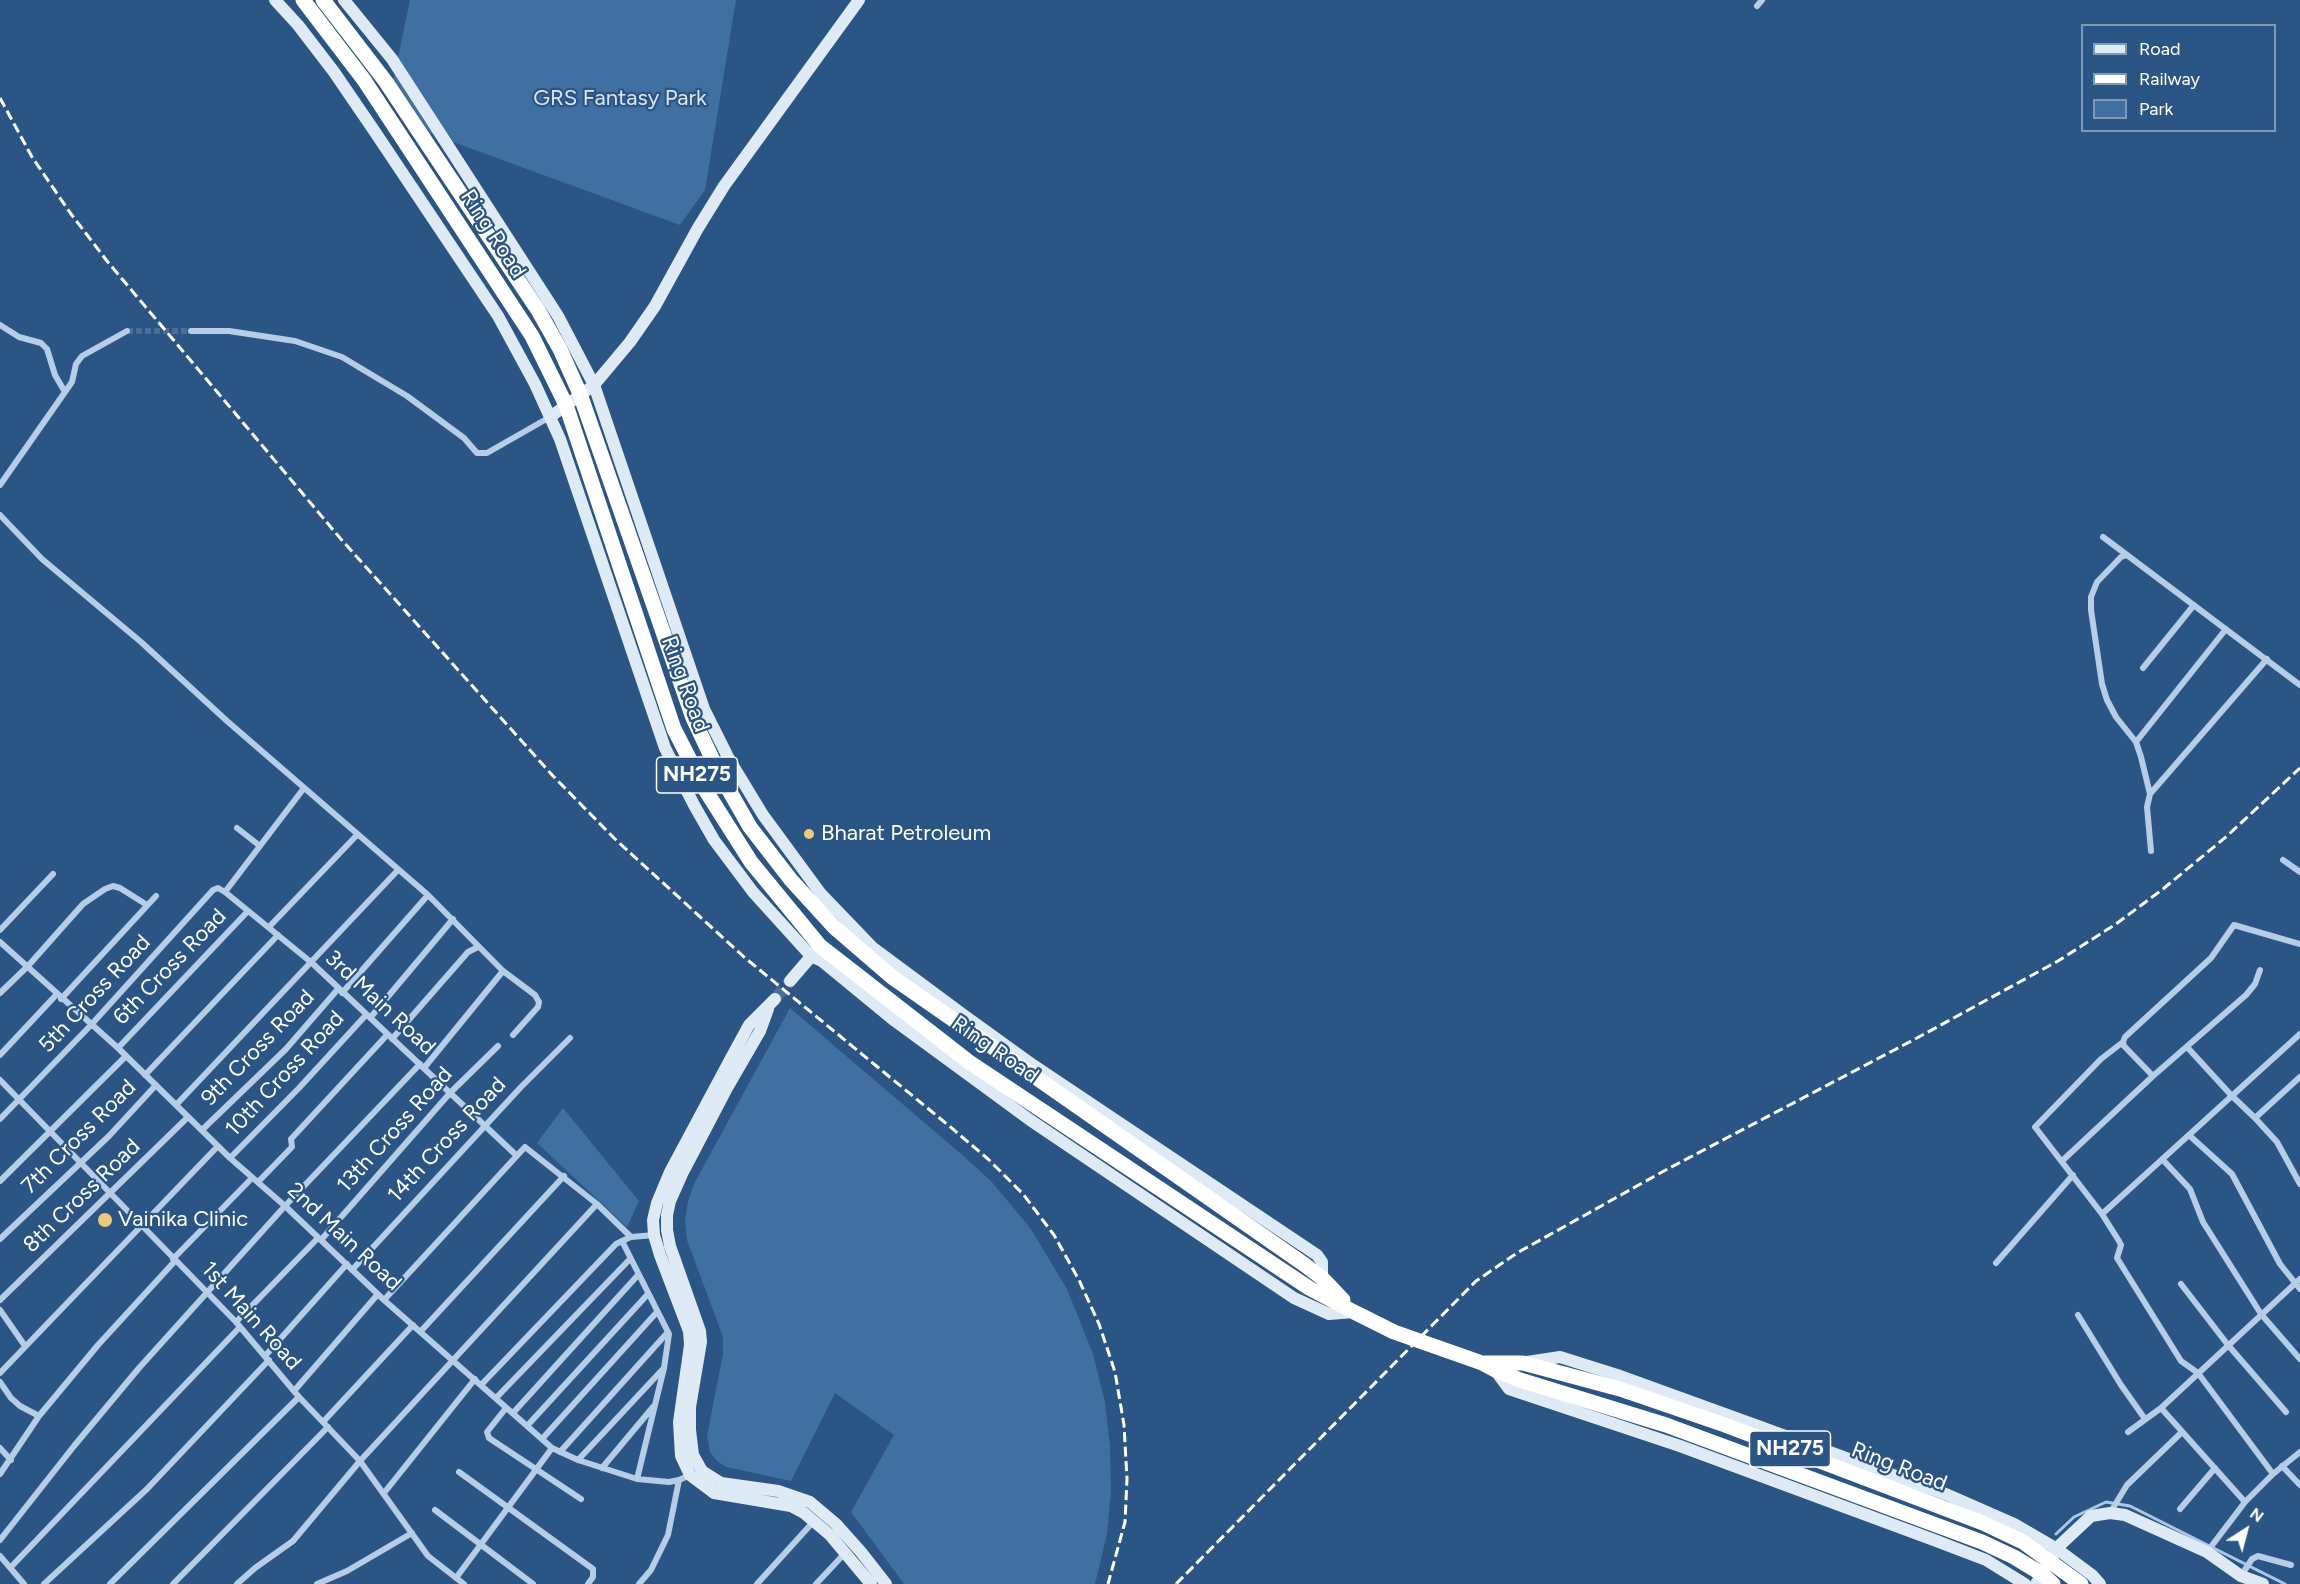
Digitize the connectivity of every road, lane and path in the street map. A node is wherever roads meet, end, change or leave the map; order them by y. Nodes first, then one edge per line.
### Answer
1 (274, 0) edge
2 (303, 0) edge
3 (323, 0) edge
4 (344, 0) edge
5 (859, 0) edge
6 (0, 325) edge
7 (127, 331) tunnel mouth
8 (191, 331) tunnel mouth
9 (594, 385) junction
10 (65, 392) junction
11 (580, 394) junction
12 (566, 405) junction
13 (550, 417) junction
14 (0, 485) edge
15 (0, 515) edge
16 (2103, 537) dead end
17 (2127, 555) junction
18 (2194, 605) junction
19 (2226, 629) junction
20 (2267, 659) junction
21 (2143, 668) dead end
22 (2300, 685) edge
23 (2136, 742) junction
24 (304, 788) junction
25 (2150, 794) junction
26 (237, 828) dead end
27 (357, 835) junction
28 (260, 846) junction
29 (2151, 851) dead end
30 (2283, 860) dead end
31 (398, 870) junction
32 (2300, 872) edge
33 (53, 874) dead end
34 (225, 892) junction
35 (428, 895) junction
36 (156, 896) dead end
37 (147, 906) junction
38 (248, 911) junction
39 (453, 919) junction
40 (269, 927) junction
41 (0, 930) edge
42 (278, 935) junction
43 (0, 942) edge
44 (2300, 944) edge
45 (478, 947) junction
46 (816, 951) junction
47 (312, 963) junction
48 (28, 966) junction
49 (2260, 970) dead end
50 (503, 971) junction
51 (790, 981) tunnel mouth
52 (340, 991) junction
53 (0, 993) edge
54 (59, 997) junction
55 (368, 1016) junction
56 (91, 1025) junction
57 (2300, 1034) edge
58 (513, 1035) dead end
59 (390, 1037) junction
60 (570, 1038) dead end
61 (2123, 1042) junction
62 (498, 1046) dead end
63 (2187, 1047) junction
64 (118, 1048) junction
65 (0, 1054) edge
66 (126, 1056) junction
67 (422, 1066) junction
68 (145, 1075) junction
69 (2153, 1076) junction
70 (2300, 1077) edge
71 (0, 1080) edge
72 (156, 1085) junction
73 (450, 1093) junction
74 (2231, 1095) junction
75 (20, 1100) junction
76 (176, 1105) junction
77 (188, 1117) junction
78 (2256, 1118) junction
79 (0, 1119) edge
80 (485, 1125) junction
81 (202, 1130) junction
82 (51, 1132) junction
83 (2190, 1136) junction
84 (218, 1146) junction
85 (516, 1155) junction
86 (230, 1158) junction
87 (2163, 1160) junction
88 (2062, 1161) junction
89 (80, 1162) junction
90 (2073, 1175) junction
91 (564, 1176) junction
92 (255, 1180) junction
93 (0, 1181) edge
94 (2300, 1184) edge
95 (111, 1194) junction
96 (597, 1204) junction
97 (285, 1206) junction
98 (2102, 1214) junction
99 (140, 1225) junction
100 (654, 1235) junction
101 (631, 1237) junction
102 (0, 1239) edge
103 (320, 1239) junction
104 (622, 1241) junction
105 (630, 1259) junction
106 (174, 1260) junction
107 (1996, 1263) dead end
108 (350, 1267) junction
109 (638, 1275) junction
110 (1322, 1278) junction
111 (2181, 1284) dead end
112 (2298, 1284) edge
113 (206, 1292) junction
114 (378, 1294) junction
115 (648, 1294) junction
116 (0, 1300) edge
117 (384, 1300) junction
118 (0, 1310) edge
119 (657, 1312) junction
120 (2261, 1314) junction
121 (2078, 1315) dead end
122 (1370, 1319) junction
123 (238, 1324) junction
124 (413, 1325) junction
125 (421, 1331) junction
126 (668, 1332) junction
127 (2228, 1345) junction
128 (25, 1346) junction
129 (267, 1358) junction
130 (2300, 1359) edge
131 (453, 1360) junction
132 (1489, 1367) junction
133 (664, 1368) junction
134 (0, 1373) edge
135 (2198, 1373) junction
136 (475, 1379) junction
137 (0, 1382) edge
138 (482, 1385) junction
139 (296, 1394) junction
140 (496, 1398) junction
141 (655, 1405) junction
142 (506, 1408) junction
143 (2161, 1408) junction
144 (2286, 1412) dead end
145 (513, 1413) junction
146 (39, 1416) junction
147 (2145, 1419) junction
148 (325, 1424) junction
149 (527, 1426) junction
150 (2128, 1432) dead end
151 (2182, 1432) junction
152 (542, 1439) junction
153 (0, 1448) edge
154 (552, 1448) junction
155 (560, 1452) junction
156 (2300, 1452) edge
157 (11, 1460) junction
158 (578, 1460) junction
159 (360, 1461) junction
160 (2282, 1466) junction
161 (602, 1468) junction
162 (2215, 1468) junction
163 (537, 1469) junction
164 (459, 1472) dead end
165 (0, 1474) edge
166 (690, 1474) junction
167 (2273, 1474) junction
168 (637, 1479) junction
169 (2300, 1485) edge
170 (384, 1493) junction
171 (581, 1498) dead end
172 (2245, 1502) junction
173 (508, 1507) junction
174 (2180, 1509) dead end
175 (435, 1510) dead end
176 (2112, 1510) junction
177 (814, 1521) junction
178 (412, 1533) junction
179 (0, 1540) edge
180 (481, 1544) junction
181 (2208, 1550) junction
182 (846, 1552) junction
183 (2053, 1554) junction
184 (0, 1556) edge
185 (2291, 1565) dead end
186 (11, 1567) junction
187 (2244, 1572) junction
188 (456, 1578) junction
189 (2044, 1581) edge
190 (24, 1584) edge
191 (44, 1584) edge
192 (110, 1584) edge
193 (173, 1584) edge
194 (237, 1584) edge
195 (317, 1584) edge
196 (464, 1584) edge
197 (533, 1584) edge
198 (588, 1584) edge
199 (639, 1584) edge
200 (758, 1584) edge
201 (816, 1584) edge
202 (871, 1584) edge
203 (886, 1584) edge
204 (2025, 1584) edge
205 (2081, 1584) edge
206 (2100, 1584) edge
207 (2263, 1584) edge

1 - 13 street
2 - 12 highway, Ring Road / NH275
3 - 11 highway, Ring Road / NH275
4 - 9 street
5 - 9 street
6 - 10 street
7 - 10 street
8 - 13 street
9 - 11 street
9 - 110 street
10 - 14 street
11 - 12 street
11 - 110 highway, Ring Road / NH275
12 - 13 street
12 - 46 highway, Ring Road / NH275
13 - 46 street
15 - 24 street
16 - 17 street
17 - 18 street
17 - 23 street
18 - 19 street
18 - 21 street
19 - 20 street
19 - 23 street
20 - 22 street
20 - 25 street
23 - 25 street
24 - 27 street
24 - 28 street
25 - 29 street
26 - 28 street
27 - 31 street
27 - 40 street
28 - 34 street
30 - 32 street
31 - 35 street
31 - 47 street
33 - 41 street
34 - 38 street, 3rd Main Road
34 - 56 street, 5th Cross Road
35 - 39 street
35 - 52 street, 9th Cross Road
36 - 37 street
37 - 48 street
37 - 54 street
38 - 40 street, 3rd Main Road
38 - 64 street, 6th Cross Road
39 - 45 street
39 - 55 street, 10th Cross Road
40 - 42 street, 3rd Main Road
42 - 47 street, 3rd Main Road
42 - 68 street, 7th Cross Road
43 - 48 street, 2nd Main Road
44 - 61 street
45 - 50 street
45 - 59 street
46 - 51 street
46 - 122 highway, Ring Road / NH275
47 - 52 street, 3rd Main Road
47 - 76 street
48 - 53 street
48 - 54 street, 2nd Main Road
49 - 63 street
50 - 58 street
50 - 67 street
52 - 55 street, 3rd Main Road
52 - 81 street, 9th Cross Road
54 - 56 street, 2nd Main Road
54 - 65 street
55 - 59 street, 3rd Main Road
55 - 86 street, 10th Cross Road
56 - 64 street, 2nd Main Road
56 - 75 street, 5th Cross Road
57 - 74 street
59 - 67 street, 3rd Main Road
59 - 92 street
60 - 80 street, 14th Cross Road
61 - 69 street
61 - 88 street
62 - 73 street, 13th Cross Road
63 - 69 street
63 - 74 street
64 - 66 street, 2nd Main Road
66 - 68 street, 2nd Main Road
66 - 82 street, 6th Cross Road
67 - 73 street, 3rd Main Road
67 - 97 street
68 - 72 street, 2nd Main Road
69 - 88 street
70 - 78 street
71 - 75 street, 1st Main Road
72 - 76 street, 2nd Main Road
72 - 89 street, 7th Cross Road
73 - 80 street, 3rd Main Road
73 - 103 street, 13th Cross Road
74 - 78 street
74 - 83 street
75 - 79 street, 5th Cross Road
75 - 82 street, 1st Main Road
76 - 77 street, 2nd Main Road
77 - 81 street, 2nd Main Road
77 - 95 street, 8th Cross Road
78 - 94 street
80 - 85 street, 3rd Main Road
80 - 108 street, 14th Cross Road
81 - 84 street, 2nd Main Road
82 - 89 street, 1st Main Road
82 - 93 street, 6th Cross Road
83 - 87 street
83 - 112 street
84 - 86 street, 2nd Main Road
84 - 99 street
85 - 91 street
85 - 117 street
86 - 92 street, 2nd Main Road
87 - 98 street
87 - 120 street
88 - 90 street
89 - 95 street, 1st Main Road
89 - 102 street, 7th Cross Road
90 - 98 street
90 - 107 street
91 - 96 street
91 - 125 street
92 - 97 street, 2nd Main Road
92 - 106 street
95 - 99 street, 1st Main Road
95 - 116 street, 8th Cross Road
96 - 101 street
96 - 131 street
97 - 103 street, 2nd Main Road
97 - 113 street
98 - 135 street
99 - 106 street, 1st Main Road
99 - 128 street
100 - 101 street
100 - 166 street
100 - 166 street
101 - 104 street
103 - 108 street, 2nd Main Road
103 - 123 street, 13th Cross Road
104 - 105 street
104 - 138 street
105 - 109 street
105 - 140 street
106 - 113 street, 1st Main Road
106 - 146 street
108 - 114 street, 2nd Main Road
108 - 129 street, 14th Cross Road
109 - 115 street
109 - 145 street
110 - 122 highway, Ring Road / NH275
111 - 127 street
112 - 120 street
113 - 123 street, 1st Main Road
113 - 179 street
114 - 117 street, 2nd Main Road
114 - 139 street
115 - 119 street
115 - 149 street
117 - 124 street, 2nd Main Road
118 - 128 street
119 - 126 street
119 - 152 street
120 - 127 street
120 - 130 street
121 - 147 street
122 - 132 highway, Ring Road / NH275
123 - 129 street, 1st Main Road
123 - 186 street, 13th Cross Road
124 - 125 street, 2nd Main Road
124 - 148 street
125 - 131 street, 2nd Main Road
126 - 133 street
126 - 155 street
127 - 135 street
127 - 144 street
128 - 134 street
129 - 139 street, 1st Main Road
129 - 191 street, 14th Cross Road
131 - 136 street, 2nd Main Road
131 - 159 street
132 - 183 highway, Ring Road / NH275
132 - 189 highway, Ring Road / NH275
132 - 204 street
133 - 141 street
133 - 158 street
135 - 143 street
135 - 167 street
136 - 138 street, 2nd Main Road
136 - 170 street
137 - 146 street
138 - 140 street, 2nd Main Road
139 - 148 street, 1st Main Road
139 - 192 street
140 - 142 street, 2nd Main Road
141 - 161 street
141 - 168 street
142 - 145 street, 2nd Main Road
142 - 163 street
143 - 147 street
143 - 151 street
145 - 149 street, 2nd Main Road
146 - 157 street
147 - 150 street
148 - 159 street, 1st Main Road
148 - 193 street
149 - 152 street, 2nd Main Road
151 - 162 street
151 - 176 street
152 - 154 street, 2nd Main Road
153 - 157 street
154 - 155 street, 2nd Main Road
154 - 163 street
155 - 158 street, 2nd Main Road
156 - 160 street
157 - 165 street
158 - 161 street, 2nd Main Road
159 - 170 street, 1st Main Road
159 - 194 street
160 - 167 street
160 - 169 street
161 - 168 street, 2nd Main Road
162 - 172 street
162 - 174 street
163 - 171 street
163 - 173 street
164 - 173 street
166 - 168 street, 2nd Main Road
166 - 177 street
166 - 199 street
166 - 203 street
167 - 172 street
170 - 178 street, 1st Main Road
172 - 181 street
173 - 180 street
173 - 198 street
175 - 180 street
176 - 181 street
176 - 183 street
177 - 182 street
177 - 200 street
178 - 188 street, 1st Main Road
178 - 195 street
180 - 188 street
180 - 197 street
181 - 187 street
182 - 201 street
182 - 202 street
183 - 189 street
183 - 205 highway, Ring Road / NH275
183 - 206 street
184 - 186 street
185 - 187 street
186 - 190 street
187 - 207 street
188 - 196 street, 1st Main Road

